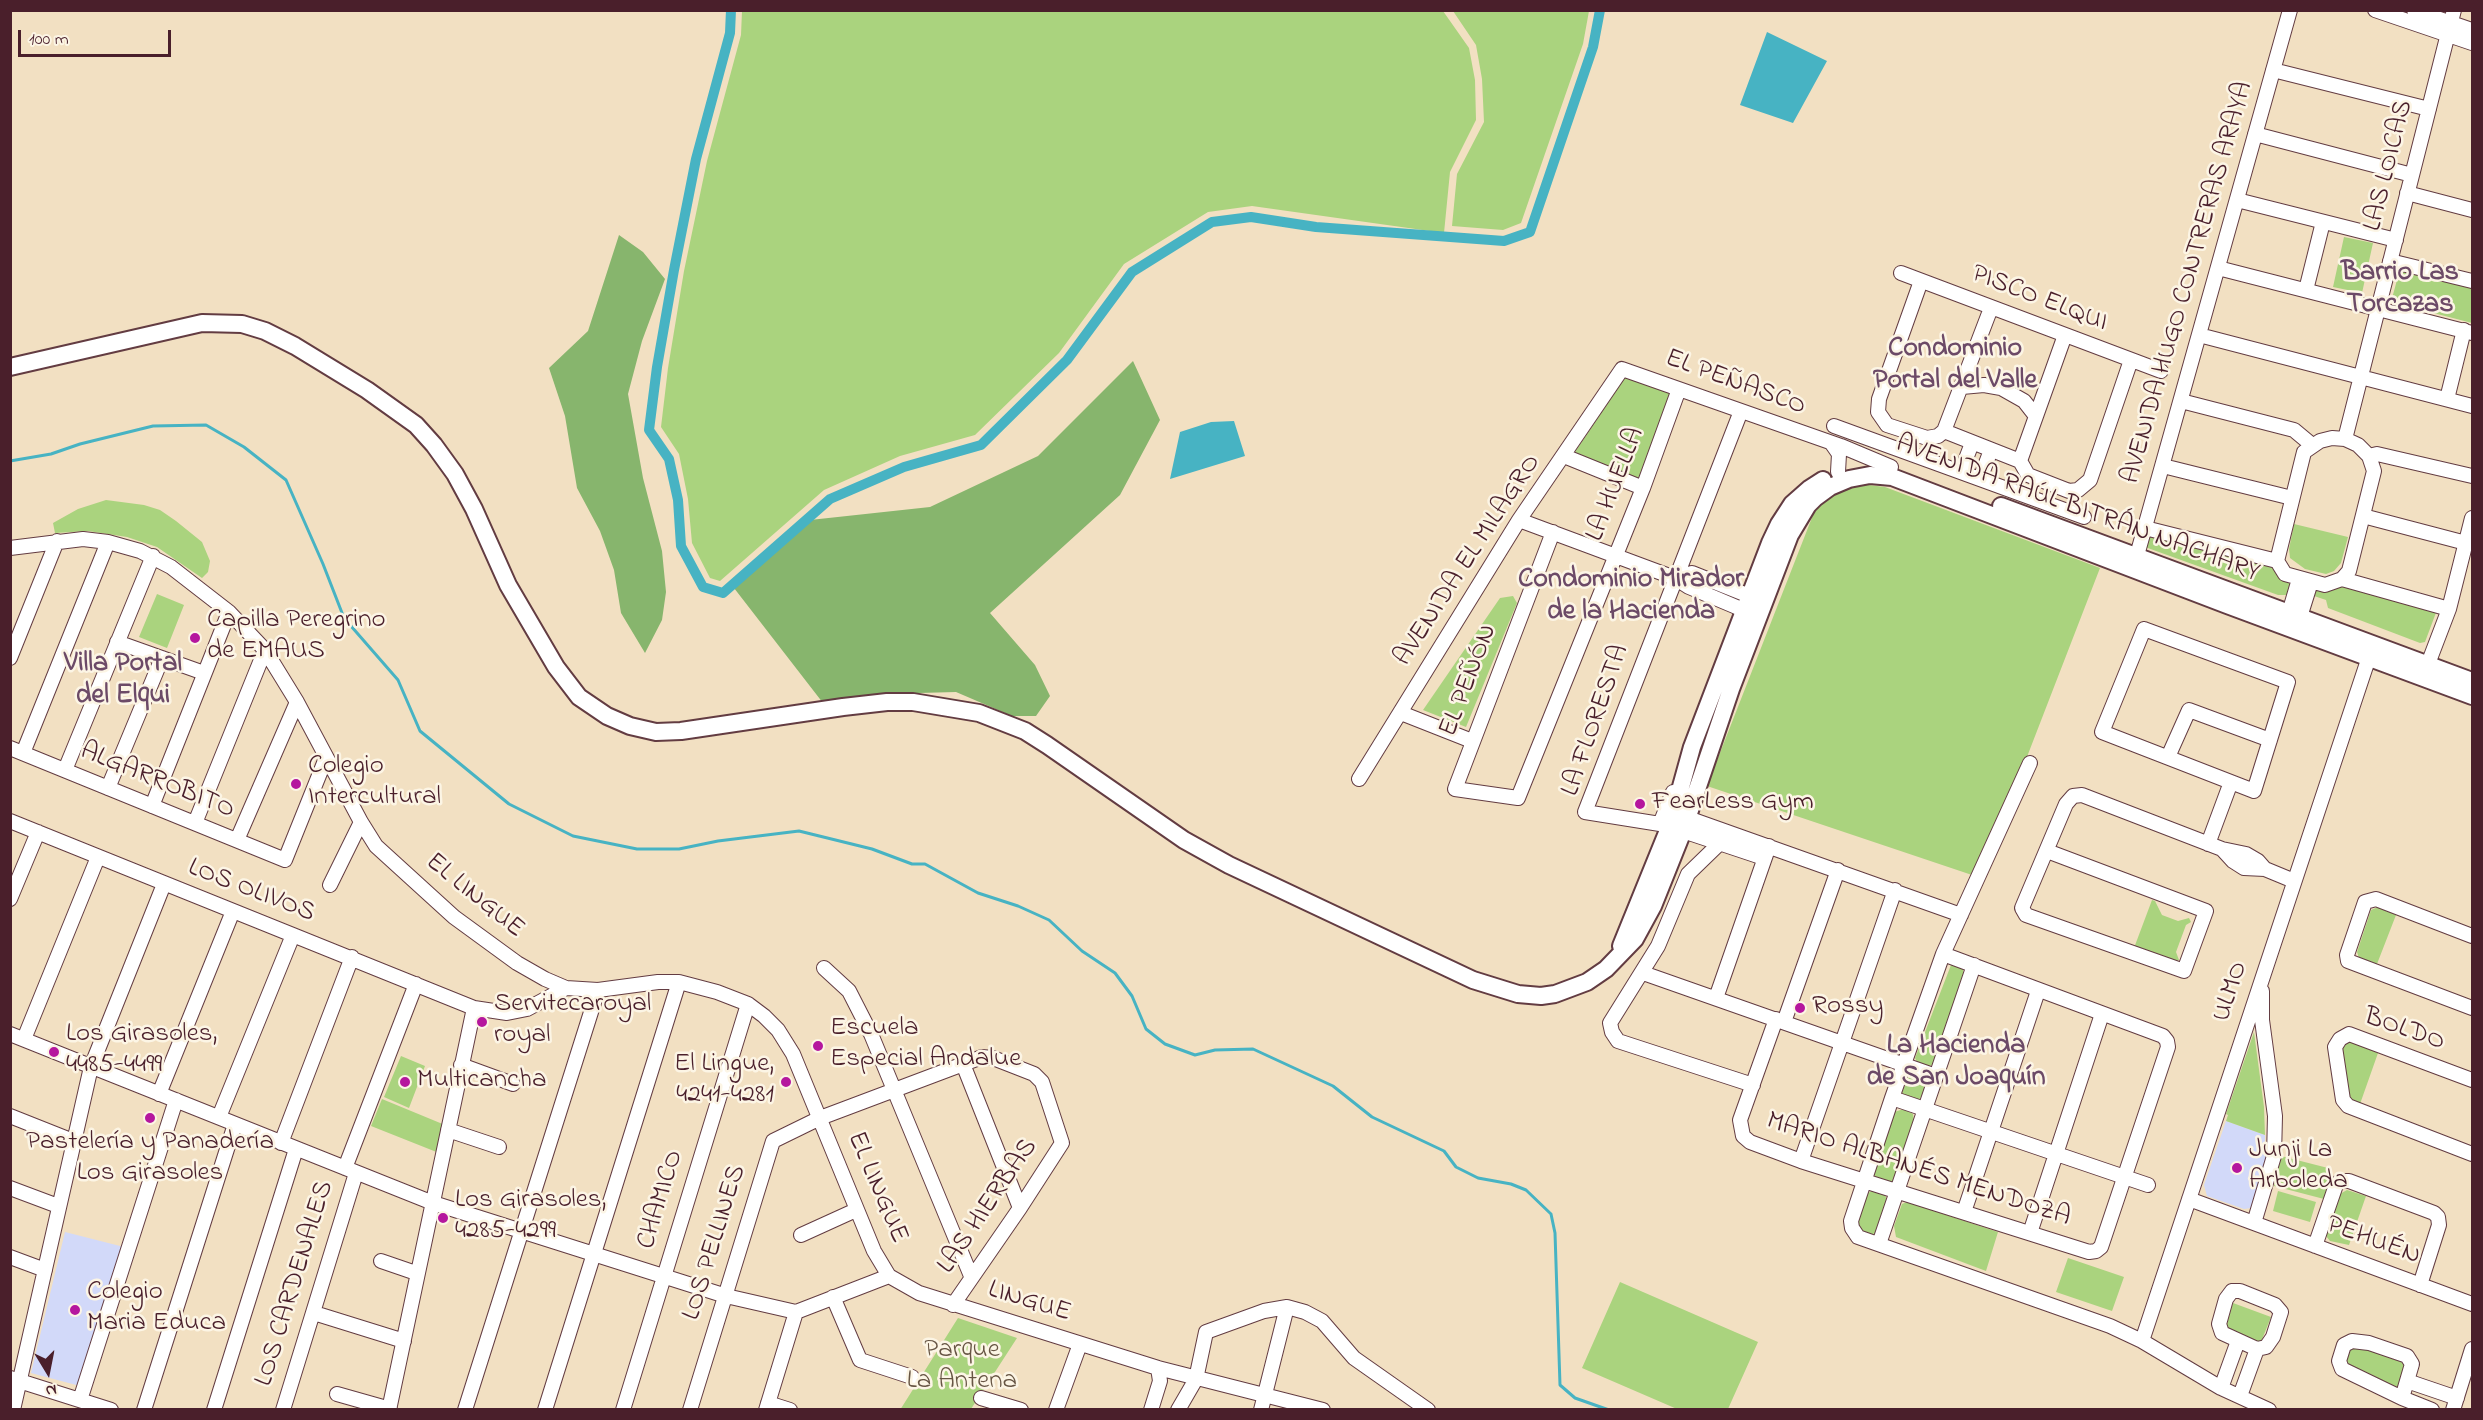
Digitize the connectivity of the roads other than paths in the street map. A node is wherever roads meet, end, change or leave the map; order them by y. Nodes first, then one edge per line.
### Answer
1 (2290, 10) edge
2 (2375, 10) edge
3 (2414, 10) edge
4 (2451, 23) edge
5 (2472, 30) edge
6 (2472, 43) edge
7 (2273, 70) junction
8 (2429, 109) junction
9 (2255, 134) junction
10 (2412, 175) junction
11 (2407, 194) junction
12 (2237, 200) junction
13 (2472, 210) edge
14 (2323, 222) junction
15 (2396, 240) junction
16 (2390, 261) junction
17 (2218, 268) junction
18 (1901, 273) dead end
19 (1921, 281) junction
20 (2472, 281) edge
21 (2306, 290) junction
22 (1991, 308) junction
23 (2378, 309) junction
24 (2468, 331) edge
25 (2065, 335) junction
26 (2199, 335) junction
27 (10, 358) edge
28 (48, 359) junction
29 (2131, 360) junction
30 (10, 367) edge
31 (1622, 369) joint
32 (2161, 371) dead end
33 (2361, 377) junction
34 (1962, 387) junction
35 (1679, 390) junction
36 (2447, 399) junction
37 (2181, 401) junction
38 (2472, 406) edge
39 (1741, 411) junction
40 (2035, 415) junction
41 (1834, 426) dead end
42 (1944, 431) junction
43 (2345, 439) junction
44 (1972, 443) junction
45 (1832, 444) junction
46 (2312, 445) junction
47 (1991, 450) junction
48 (1564, 456) junction
49 (2369, 456) junction
50 (2019, 461) junction
51 (2163, 466) junction
52 (1891, 467) junction
53 (1838, 472) junction
54 (1961, 472) junction
55 (2472, 476) edge
56 (1980, 479) junction
57 (1643, 488) junction
58 (2292, 498) junction
59 (2058, 507) junction
60 (2363, 516) junction
61 (2084, 517) dead end
62 (2472, 518) edge
63 (1519, 520) junction
64 (2145, 528) junction
65 (1553, 531) junction
66 (2055, 533) junction
67 (2074, 533) junction
68 (57, 541) junction
69 (108, 542) junction
70 (2466, 543) junction
71 (10, 548) edge
72 (1616, 555) junction
73 (153, 556) junction
74 (2277, 561) junction
75 (2135, 563) junction
76 (1675, 578) junction
77 (2342, 579) junction
78 (2305, 581) junction
79 (1753, 606) junction
80 (2449, 609) junction
81 (230, 612) junction
82 (2295, 620) junction
83 (117, 642) junction
84 (265, 650) junction
85 (2369, 657) junction
86 (10, 658) edge
87 (162, 658) junction
88 (2428, 664) junction
89 (204, 673) junction
90 (2472, 681) edge
91 (2472, 696) edge
92 (297, 702) junction
93 (1401, 713) junction
94 (2270, 740) junction
95 (1472, 741) junction
96 (17, 751) edge
97 (2168, 757) junction
98 (326, 758) junction
99 (2030, 763) dead end
100 (65, 770) junction
101 (1359, 779) dead end
102 (2231, 782) junction
103 (108, 788) junction
104 (1518, 798) joint
105 (152, 806) junction
106 (10, 821) edge
107 (361, 822) junction
108 (195, 823) junction
109 (1676, 824) junction
110 (38, 832) junction
111 (237, 840) junction
112 (1720, 843) junction
113 (2208, 843) junction
114 (2047, 851) junction
115 (1766, 852) junction
116 (98, 856) junction
117 (1838, 870) junction
118 (2295, 881) junction
119 (164, 884) junction
120 (330, 885) dead end
121 (1896, 890) junction
122 (10, 899) edge
123 (233, 911) junction
124 (1961, 915) junction
125 (293, 935) junction
126 (2472, 936) edge
127 (1943, 954) junction
128 (352, 957) junction
129 (1974, 965) junction
130 (824, 968) dead end
131 (1643, 974) junction
132 (2262, 977) junction
133 (679, 982) junction
134 (416, 984) junction
135 (566, 988) junction
136 (598, 990) junction
137 (2038, 991) junction
138 (1716, 998) junction
139 (747, 1004) junction
140 (474, 1008) junction
141 (2472, 1008) edge
142 (2102, 1014) junction
143 (1780, 1021) junction
144 (10, 1034) edge
145 (24, 1039) junction
146 (1842, 1042) junction
147 (1904, 1064) junction
148 (460, 1065) junction
149 (963, 1065) junction
150 (91, 1067) junction
151 (1936, 1076) junction
152 (2472, 1080) edge
153 (513, 1084) dead end
154 (1753, 1085) junction
155 (894, 1091) junction
156 (159, 1094) junction
157 (1892, 1098) junction
158 (176, 1100) junction
159 (1925, 1109) junction
160 (10, 1116) edge
161 (219, 1117) junction
162 (820, 1118) junction
163 (235, 1124) junction
164 (448, 1130) junction
165 (1991, 1131) junction
166 (73, 1141) junction
167 (281, 1143) junction
168 (500, 1147) dead end
169 (297, 1149) junction
170 (2471, 1149) edge
171 (2056, 1153) junction
172 (1801, 1161) junction
173 (350, 1170) junction
174 (2124, 1177) junction
175 (1865, 1180) junction
176 (2148, 1185) dead end
177 (10, 1188) edge
178 (1897, 1191) junction
179 (2189, 1199) junction
180 (433, 1203) junction
181 (58, 1206) junction
182 (1020, 1209) junction
183 (856, 1210) junction
184 (1965, 1212) junction
185 (2254, 1223) junction
186 (520, 1230) junction
187 (2030, 1233) junction
188 (801, 1235) dead end
189 (1879, 1244) junction
190 (2315, 1246) junction
191 (595, 1255) junction
192 (10, 1257) edge
193 (381, 1261) dead end
194 (45, 1270) junction
195 (416, 1274) junction
196 (889, 1275) junction
197 (664, 1276) junction
198 (971, 1276) junction
199 (2420, 1285) junction
200 (726, 1296) junction
201 (833, 1298) junction
202 (2472, 1304) edge
203 (953, 1305) junction
204 (1287, 1307) junction
205 (796, 1312) junction
206 (314, 1313) junction
207 (404, 1341) junction
208 (2142, 1341) junction
209 (2238, 1341) junction
210 (1080, 1344) junction
211 (2257, 1349) junction
212 (2472, 1349) edge
213 (1159, 1371) junction
214 (912, 1377) dead end
215 (1196, 1379) junction
216 (15, 1380) edge
217 (2407, 1381) junction
218 (2221, 1388) junction
219 (337, 1394) dead end
220 (1264, 1395) junction
221 (2240, 1396) junction
222 (981, 1398) dead end
223 (2402, 1398) junction
224 (80, 1400) junction
225 (2455, 1404) edge
226 (767, 1406) edge
227 (389, 1409) edge
228 (13, 1410) edge
229 (111, 1410) edge
230 (144, 1410) edge
231 (214, 1410) edge
232 (283, 1410) edge
233 (465, 1410) edge
234 (545, 1410) edge
235 (623, 1410) edge
236 (690, 1410) edge
237 (790, 1410) edge
238 (1021, 1410) edge
239 (1056, 1410) edge
240 (1151, 1410) edge
241 (1178, 1410) edge
242 (1261, 1410) edge
243 (1323, 1410) edge
244 (1428, 1410) edge
245 (2269, 1410) edge
246 (2432, 1410) edge

1 - 7 street, AVENIDA HUGO CONTRERAS ARAYA
2 - 4 street
3 - 4 street
4 - 5 street
4 - 6 street
4 - 8 street, LAS LOICAS
7 - 8 street
7 - 9 street, AVENIDA HUGO CONTRERAS ARAYA
8 - 10 street, LAS LOICAS
9 - 10 street
9 - 12 street, AVENIDA HUGO CONTRERAS ARAYA
10 - 11 street, LAS LOICAS
11 - 13 street
11 - 15 street, LAS LOICAS
12 - 14 street
12 - 17 street, AVENIDA HUGO CONTRERAS ARAYA
14 - 15 street
14 - 21 street
15 - 16 street, LAS LOICAS
16 - 20 street
16 - 23 street, LAS LOICAS
17 - 21 street
17 - 26 street, AVENIDA HUGO CONTRERAS ARAYA
18 - 19 street, PISCO ELQUI
19 - 22 street, PISCO ELQUI
19 - 42 street
21 - 23 street
22 - 25 street, PISCO ELQUI
22 - 34 street
23 - 24 street
23 - 33 street, LAS LOICAS
24 - 36 street
25 - 29 street, PISCO ELQUI
25 - 40 street
26 - 33 street
26 - 37 street, AVENIDA HUGO CONTRERAS ARAYA
27 - 28 main road, AVENIDA RAÚL BITRÁN NACHARY
28 - 30 main road, AVENIDA RAÚL BITRÁN NACHARY
28 - 109 main road, AVENIDA RAÚL BITRÁN NACHARY
29 - 32 street, PISCO ELQUI
29 - 50 street
31 - 35 street, EL PEÑASCO
31 - 48 street, AVENIDA EL MILAGRO
33 - 36 street
33 - 43 street, LAS LOICAS
34 - 40 street
34 - 42 street
35 - 39 street, EL PEÑASCO
35 - 57 street, LA HUELLA
36 - 38 street
37 - 46 street
37 - 51 street, AVENIDA HUGO CONTRERAS ARAYA
39 - 45 street, EL PEÑASCO
39 - 76 street, LA FLORESTA
40 - 50 street
41 - 54 street
42 - 44 street
43 - 46 street
43 - 49 street
44 - 47 street
44 - 54 street
45 - 52 street, EL PEÑASCO
45 - 53 street, EL PEÑASCO
46 - 58 street
47 - 50 street
47 - 56 street
48 - 57 street
48 - 63 street, AVENIDA EL MILAGRO
49 - 55 street
49 - 60 street
51 - 58 street
51 - 64 street, AVENIDA HUGO CONTRERAS ARAYA
52 - 53 main road, AVENIDA RAÚL BITRÁN NACHARY
52 - 66 main road, AVENIDA RAÚL BITRÁN NACHARY
53 - 79 main road, AVENIDA RAÚL BITRÁN NACHARY
54 - 56 street
56 - 59 street
57 - 72 street, LA HUELLA
58 - 74 street
59 - 61 street
59 - 66 street
59 - 67 street
60 - 70 street
60 - 77 street
62 - 70 street
63 - 65 street
63 - 93 street, AVENIDA EL MILAGRO
64 - 74 street
64 - 75 street, AVENIDA HUGO CONTRERAS ARAYA
65 - 72 street
65 - 95 street, EL PEÑÓN
66 - 67 main road, AVENIDA RAÚL BITRÁN NACHARY
66 - 75 main road, AVENIDA RAÚL BITRÁN NACHARY
66 - 79 main road, AVENIDA RAÚL BITRÁN NACHARY
67 - 75 main road, AVENIDA RAÚL BITRÁN NACHARY
68 - 69 street, EL LINGUE
68 - 71 street, EL LINGUE
68 - 86 street
69 - 73 street, EL LINGUE
69 - 96 street
70 - 80 street
72 - 76 street
72 - 104 street, LA HUELLA
73 - 81 street, EL LINGUE
73 - 83 street
74 - 78 street
75 - 82 main road, AVENIDA RAÚL BITRÁN NACHARY
76 - 79 street
76 - 109 street, LA FLORESTA
77 - 78 street
77 - 80 street
78 - 82 street
79 - 109 main road, AVENIDA RAÚL BITRÁN NACHARY
79 - 109 main road, AVENIDA RAÚL BITRÁN NACHARY
80 - 88 street
81 - 84 street, EL LINGUE
81 - 89 street
82 - 85 main road, AVENIDA RAÚL BITRÁN NACHARY
82 - 88 main road, AVENIDA RAÚL BITRÁN NACHARY
83 - 87 street
83 - 100 street
84 - 92 street, EL LINGUE
84 - 108 street
85 - 91 main road, AVENIDA RAÚL BITRÁN NACHARY
85 - 118 street, ULMO
87 - 89 street
87 - 103 street
88 - 90 main road, AVENIDA RAÚL BITRÁN NACHARY
89 - 105 street
92 - 98 street, EL LINGUE
92 - 111 street
93 - 95 street
93 - 101 street, AVENIDA EL MILAGRO
94 - 97 street
94 - 97 street
94 - 102 street
95 - 104 street, EL PEÑÓN
96 - 100 street, ALGARROBITO
97 - 102 street
98 - 107 street, EL LINGUE
98 - 111 street, ALGARROBITO
99 - 124 street
100 - 103 street, ALGARROBITO
102 - 113 street
103 - 105 street, ALGARROBITO
105 - 108 street, ALGARROBITO
106 - 110 street, LOS OLIVOS
107 - 120 street
107 - 135 street, EL LINGUE
108 - 111 street, ALGARROBITO
109 - 112 street
109 - 115 street
110 - 116 street, LOS OLIVOS
110 - 122 street
112 - 115 street
112 - 131 street
113 - 114 street
113 - 118 street
114 - 114 street
115 - 117 street
115 - 138 street
116 - 119 street, LOS OLIVOS
116 - 145 street
117 - 121 street
117 - 143 street, MARIO ALBANÉS MENDOZA
118 - 132 street, ULMO
119 - 123 street, LOS OLIVOS
119 - 150 street
121 - 124 street
121 - 146 street
123 - 125 street, LOS OLIVOS
123 - 156 street
124 - 127 street
125 - 128 street, LOS OLIVOS
125 - 161 street
126 - 141 street
127 - 129 street
127 - 147 street
128 - 134 street, LOS OLIVOS
128 - 167 street
129 - 137 street
129 - 151 street
130 - 155 street
131 - 138 street
131 - 154 street, MARIO ALBANÉS MENDOZA
132 - 179 street, ULMO
132 - 185 street
133 - 136 street, EL LINGUE
133 - 139 street, EL LINGUE
133 - 191 street
134 - 140 street, LOS OLIVOS
134 - 173 street, LOS CARDENALES
135 - 136 street, EL LINGUE
135 - 140 street, LOS OLIVOS
136 - 186 street
137 - 142 street
137 - 165 street
138 - 143 street
139 - 162 street, EL LINGUE
139 - 197 street, CHAMICO
140 - 148 street
142 - 171 street
142 - 174 street
143 - 146 street
143 - 154 street, MARIO ALBANÉS MENDOZA
144 - 145 street
145 - 150 street
146 - 147 street
146 - 172 street
147 - 151 street
147 - 157 street
148 - 153 street
148 - 164 street
149 - 155 street, LOS PELLINES
149 - 182 street
149 - 182 street, LAS HIERBAS
150 - 156 street
150 - 166 street
151 - 159 street
152 - 170 street, BOLDO
154 - 172 street, MARIO ALBANÉS MENDOZA
155 - 162 street, LOS PELLINES
155 - 198 street
156 - 158 street
157 - 159 street
157 - 175 street
158 - 161 street
158 - 224 street
159 - 165 street
159 - 178 street
160 - 166 street
161 - 163 street
162 - 183 street, EL LINGUE
162 - 200 street, LOS PELLINES
163 - 167 street
163 - 230 street
164 - 168 street
164 - 180 street
165 - 171 street
165 - 184 street
166 - 181 street
167 - 169 street
169 - 173 street
169 - 231 street
171 - 174 street
171 - 187 street
172 - 175 street, MARIO ALBANÉS MENDOZA
173 - 180 street
173 - 206 street, LOS CARDENALES
174 - 176 street
174 - 187 street, MARIO ALBANÉS MENDOZA
175 - 178 street, MARIO ALBANÉS MENDOZA
175 - 189 street
177 - 181 street
178 - 184 street, MARIO ALBANÉS MENDOZA
178 - 189 street
179 - 185 street, PEHUÉN
179 - 208 street, ULMO
180 - 186 street
180 - 195 street
181 - 194 street
182 - 198 street, LAS HIERBAS
183 - 188 street
183 - 196 street, EL LINGUE
184 - 187 street, MARIO ALBANÉS MENDOZA
185 - 190 street, PEHUÉN
186 - 191 street
186 - 233 street
189 - 208 street
190 - 199 street, PEHUÉN
190 - 199 street
191 - 197 street
191 - 234 street
192 - 194 street
193 - 195 street
194 - 216 street
195 - 207 street
196 - 201 street
196 - 203 street, LINGUE
197 - 200 street
197 - 235 street, CHAMICO
198 - 203 street, LAS HIERBAS
199 - 202 street, PEHUÉN
200 - 205 street
200 - 236 street, LOS PELLINES
201 - 205 street
201 - 214 street
203 - 210 street, LINGUE
204 - 215 street
204 - 220 street
204 - 244 street
205 - 226 street
206 - 207 street
206 - 232 street, LOS CARDENALES
207 - 227 street
208 - 218 street
209 - 211 street
209 - 211 street
209 - 218 street
210 - 213 street, LINGUE
210 - 239 street
211 - 221 street
212 - 225 street
213 - 215 street, LINGUE
213 - 240 street
215 - 220 street, LINGUE
215 - 241 street
216 - 224 street
216 - 228 street
217 - 223 street
217 - 223 street
217 - 225 street
218 - 221 street
219 - 227 street
220 - 242 street
220 - 243 street, LINGUE
221 - 245 street
222 - 238 street
223 - 246 street
224 - 229 street
226 - 237 street

